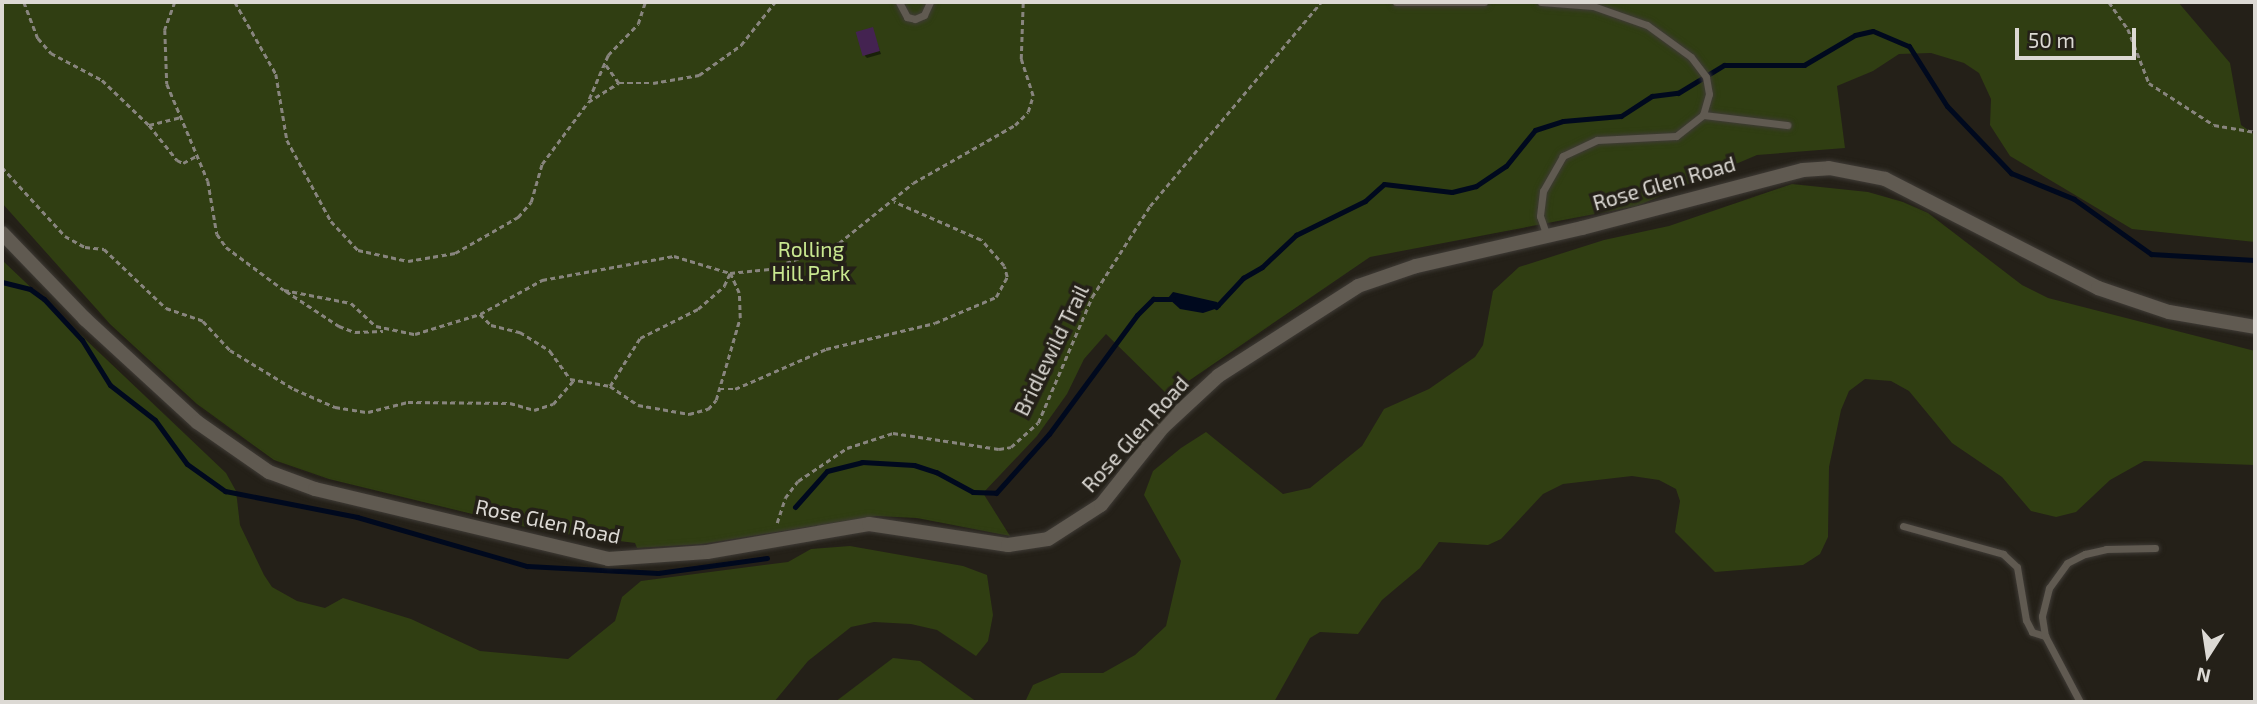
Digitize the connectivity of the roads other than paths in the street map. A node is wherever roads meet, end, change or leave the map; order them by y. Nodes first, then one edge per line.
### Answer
1 (899, 2) edge
2 (929, 2) edge
3 (1396, 2) edge
4 (1484, 2) edge
5 (1542, 2) edge
6 (1703, 115) junction
7 (1787, 125) dead end
8 (2, 233) edge
9 (1547, 236) junction
10 (2255, 327) edge
11 (1903, 526) dead end
12 (2155, 548) dead end
13 (2045, 636) junction
14 (2081, 702) edge

1 - 2 lane
3 - 4 lane
5 - 6 lane
6 - 7 lane
6 - 9 lane
8 - 9 street, Rose Glen Road
9 - 10 street, Rose Glen Road
11 - 13 lane
12 - 13 lane
13 - 14 lane

